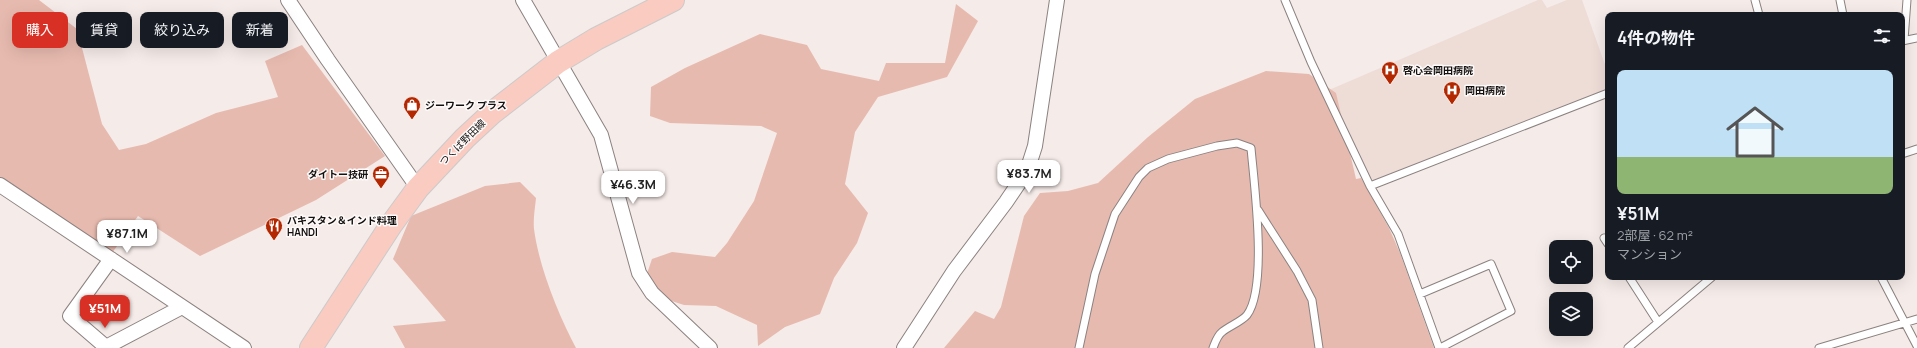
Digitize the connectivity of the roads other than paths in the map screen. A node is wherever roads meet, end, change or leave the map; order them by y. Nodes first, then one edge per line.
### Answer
1 (288, 0) edge
2 (523, 0) edge
3 (673, 0) edge
4 (1057, 0) edge
5 (1285, 0) edge
6 (1755, 0) edge
7 (1840, 0) edge
8 (1907, 0) edge
9 (1758, 12) edge
10 (1842, 12) edge
11 (1905, 20) edge
12 (1917, 38) edge
13 (1905, 40) edge
14 (558, 62) junction
15 (1605, 94) edge
16 (1917, 149) edge
17 (1905, 153) edge
18 (0, 185) edge
19 (1370, 186) junction
20 (418, 188) junction
21 (1257, 208) junction
22 (111, 260) junction
23 (1631, 280) edge
24 (1708, 280) edge
25 (1883, 280) edge
26 (1420, 294) junction
27 (182, 307) junction
28 (1917, 319) edge
29 (1658, 322) junction
30 (1906, 323) junction
31 (1917, 346) edge
32 (238, 347) edge
33 (311, 348) edge
34 (710, 348) edge
35 (904, 348) edge
36 (1079, 348) edge
37 (1213, 348) edge
38 (1319, 348) edge
39 (1440, 348) edge
40 (1628, 348) edge
41 (1819, 348) edge

1 - 20 street
2 - 14 street
3 - 14 main road, つくば野田線
4 - 35 street
5 - 19 lane
6 - 9 lane
7 - 10 lane
8 - 11 lane
12 - 13 lane
14 - 20 main road, つくば野田線
14 - 34 street
15 - 19 lane
16 - 17 lane
18 - 22 street
19 - 26 lane
20 - 33 main road, つくば野田線
21 - 36 lane
21 - 37 lane
21 - 38 lane
22 - 27 street
22 - 27 street
23 - 29 lane
24 - 29 lane
25 - 30 lane
26 - 39 lane
26 - 39 lane
27 - 32 street
28 - 30 lane
29 - 40 lane
30 - 31 lane
30 - 41 lane

